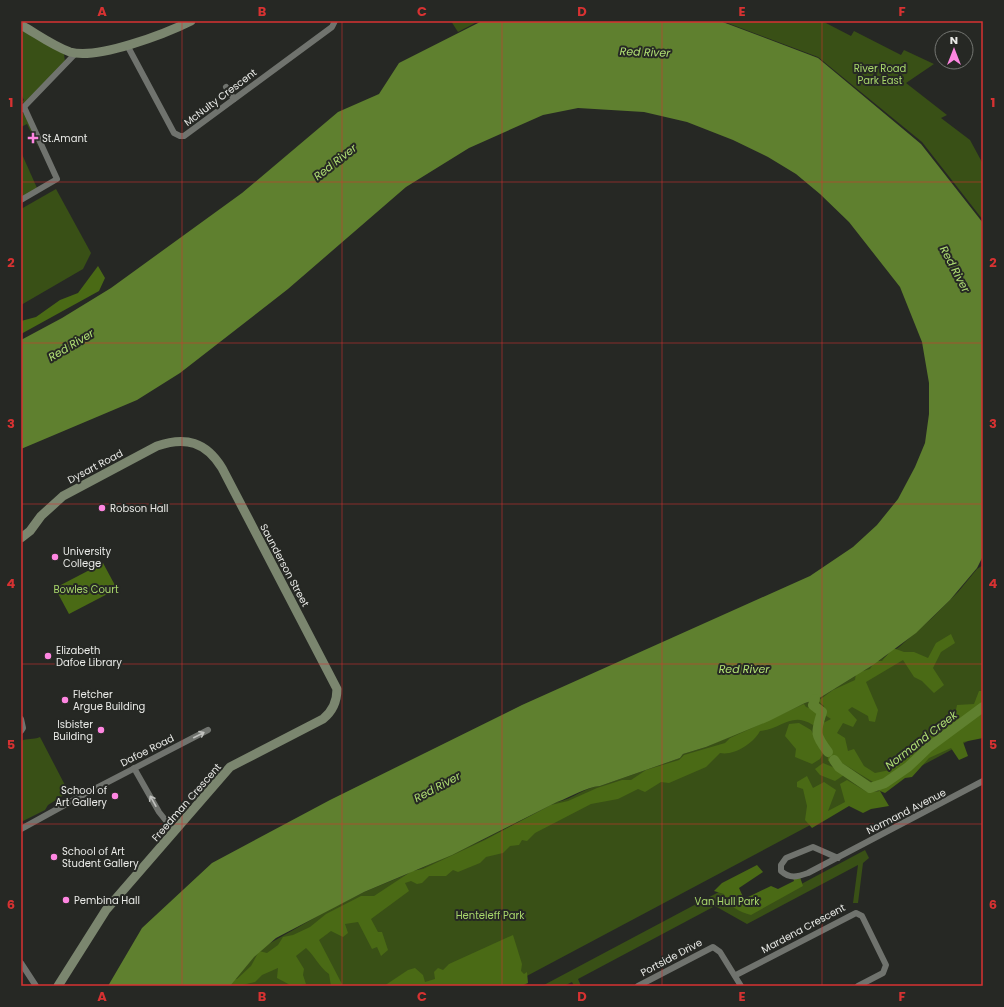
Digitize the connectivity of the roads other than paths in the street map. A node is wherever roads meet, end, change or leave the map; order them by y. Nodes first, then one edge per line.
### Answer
1 (191, 21) edge
2 (335, 21) edge
3 (21, 25) edge
4 (127, 45) junction
5 (76, 53) junction
6 (226, 87) dead end
7 (234, 99) junction
8 (22, 108) edge
9 (21, 200) edge
10 (194, 443) joint
11 (21, 538) edge
12 (334, 707) joint
13 (21, 719) edge
14 (208, 730) dead end
15 (21, 731) edge
16 (134, 768) junction
17 (983, 781) edge
18 (21, 829) edge
19 (175, 832) junction
20 (838, 858) junction
21 (21, 963) edge
22 (736, 975) junction
23 (650, 980) junction
24 (36, 986) edge
25 (58, 986) edge
26 (638, 986) edge
27 (653, 986) edge
28 (741, 986) edge
29 (858, 986) edge

1 - 4 street
2 - 7 street, McNulty Crescent
3 - 5 street
4 - 5 street
4 - 7 street, McNulty Crescent
5 - 8 street
6 - 7 street
8 - 9 street
10 - 11 street, Dysart Road
10 - 12 street, Saunderson Street
12 - 19 street, Freedman Crescent
13 - 15 street
16 -> 14 street, Dafoe Road
16 - 18 street, Dafoe Road
19 -> 16 street
17 - 20 street, Normand Avenue
19 - 25 street, Freedman Crescent
20 - 20 street, Normand Avenue
21 - 24 street
22 - 23 street, Portside Drive
22 - 28 street, Portside Drive
22 - 29 street, Mardena Crescent
23 - 26 street, Portside Drive
23 - 27 street

